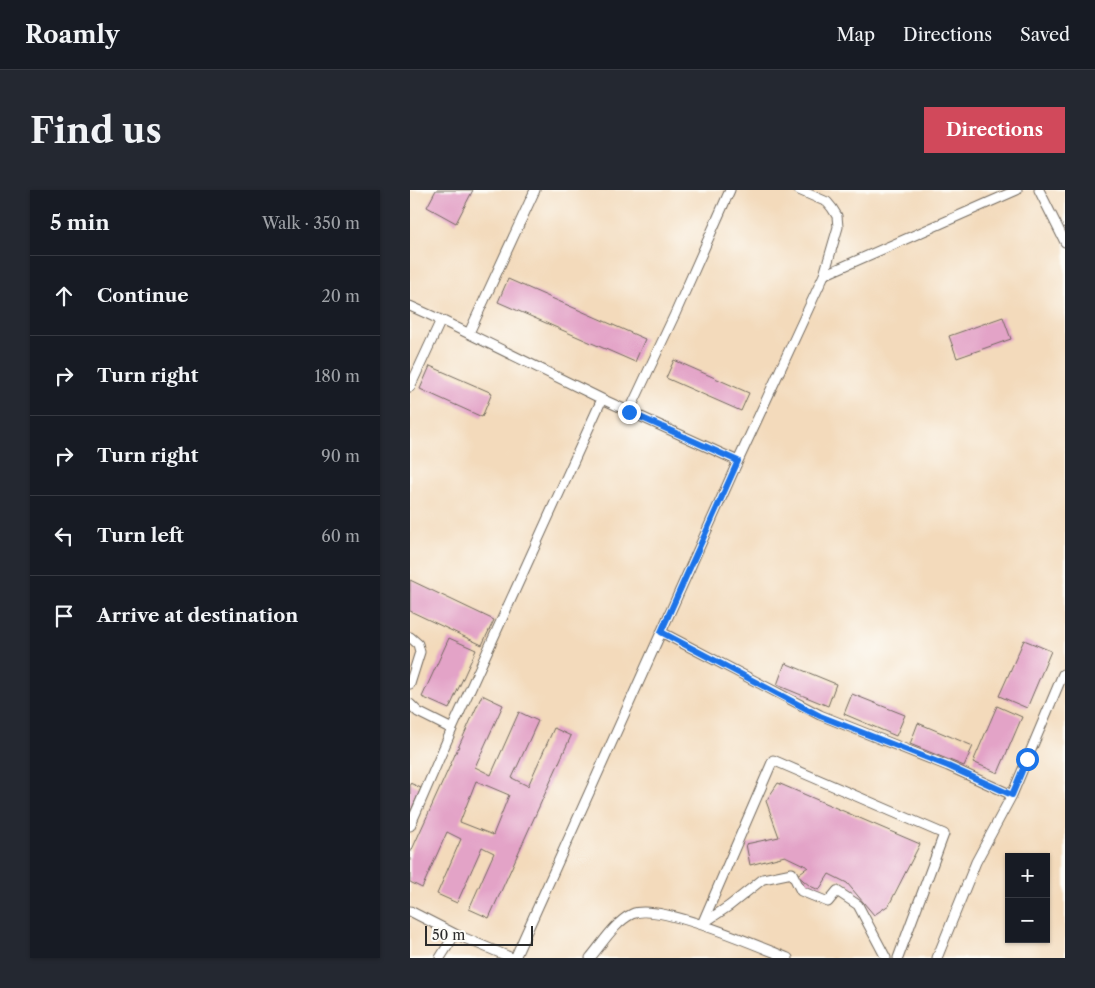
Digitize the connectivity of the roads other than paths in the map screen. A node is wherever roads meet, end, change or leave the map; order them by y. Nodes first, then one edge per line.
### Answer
1 (536, 190) edge
2 (730, 190) edge
3 (799, 190) edge
4 (1017, 190) edge
5 (1039, 190) edge
6 (1065, 242) edge
7 (824, 274) junction
8 (410, 306) edge
9 (441, 320) junction
10 (469, 333) junction
11 (410, 387) edge
12 (602, 399) junction
13 (629, 412) junction
14 (738, 461) junction
15 (661, 632) junction
16 (410, 637) edge
17 (1063, 674) dead end
18 (410, 684) edge
19 (410, 704) edge
20 (452, 729) junction
21 (1012, 795) junction
22 (410, 826) edge
23 (410, 911) edge
24 (702, 924) junction
25 (455, 934) junction
26 (440, 958) edge
27 (514, 958) edge
28 (590, 958) edge
29 (788, 958) edge
30 (886, 958) edge
31 (898, 958) edge
32 (937, 958) edge

1 - 10 lane
2 - 13 lane
3 - 7 lane
4 - 7 lane
5 - 6 lane
7 - 14 lane
8 - 9 lane
9 - 10 lane
9 - 11 lane
10 - 12 lane
12 - 13 lane
12 - 20 lane
13 - 14 lane
14 - 15 lane
15 - 21 lane
15 - 27 lane
16 - 18 lane
17 - 21 lane
19 - 20 lane
20 - 22 lane
21 - 32 lane
23 - 25 lane
24 - 28 lane
24 - 29 lane
24 - 30 lane
24 - 31 lane
25 - 26 lane
25 - 27 lane

